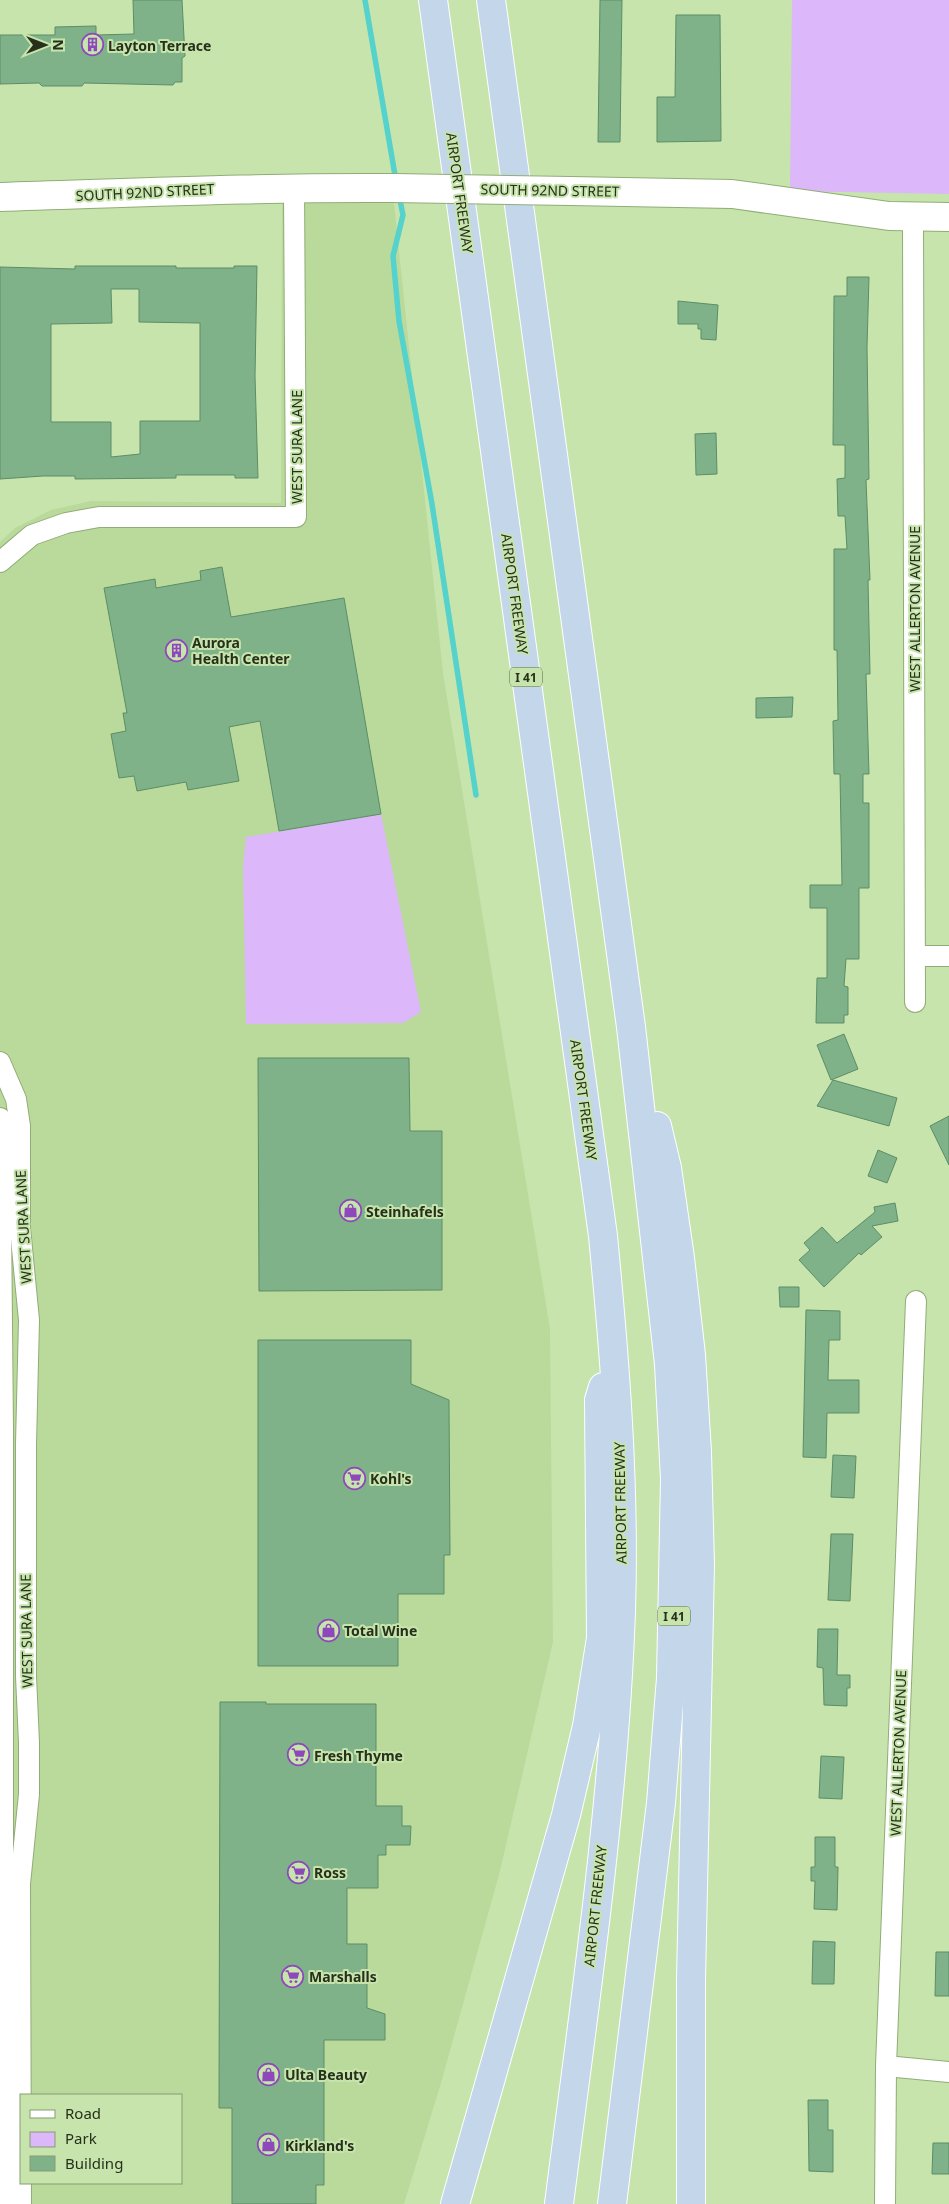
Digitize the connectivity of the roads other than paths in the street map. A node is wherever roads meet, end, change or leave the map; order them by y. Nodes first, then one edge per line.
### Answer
1 (433, 0) edge
2 (491, 0) edge
3 (294, 187) junction
4 (0, 198) edge
5 (913, 216) junction
6 (949, 217) edge
7 (0, 562) edge
8 (915, 956) junction
9 (949, 956) edge
10 (915, 1002) dead end
11 (631, 1027) junction
12 (0, 1062) edge
13 (0, 1118) edge
14 (916, 1301) dead end
15 (615, 1354) junction
16 (1, 1391) edge
17 (27, 1391) junction
18 (2, 1428) edge
19 (26, 1428) junction
20 (886, 2066) junction
21 (949, 2072) edge
22 (21, 2094) edge
23 (21, 2184) edge
24 (3, 2204) edge
25 (21, 2204) edge
26 (455, 2204) edge
27 (559, 2204) edge
28 (612, 2204) edge
29 (691, 2204) edge
30 (885, 2204) edge

1 - 15 highway, AIRPORT FREEWAY / I 41
2 - 11 highway, I 41
3 - 4 main road, SOUTH 92ND STREET
3 - 5 main road, SOUTH 92ND STREET, bridge
3 - 7 street, WEST SURA LANE
5 - 6 main road, SOUTH 92ND STREET
5 - 8 street, WEST ALLERTON AVENUE
8 - 9 street
8 - 10 street, WEST ALLERTON AVENUE
11 - 28 highway, I 41
11 - 29 highway
12 - 17 street, WEST SURA LANE
13 - 16 street, WEST SURA LANE
14 - 20 street, WEST ALLERTON AVENUE
15 - 26 highway
15 - 27 highway, AIRPORT FREEWAY / I 41
16 - 17 street
16 - 18 street, WEST SURA LANE
17 - 19 street, WEST SURA LANE
18 - 19 street
18 - 24 street, WEST SURA LANE
19 - 22 street, WEST SURA LANE
20 - 21 street
20 - 30 street, WEST ALLERTON AVENUE
23 - 25 street, WEST SURA LANE

